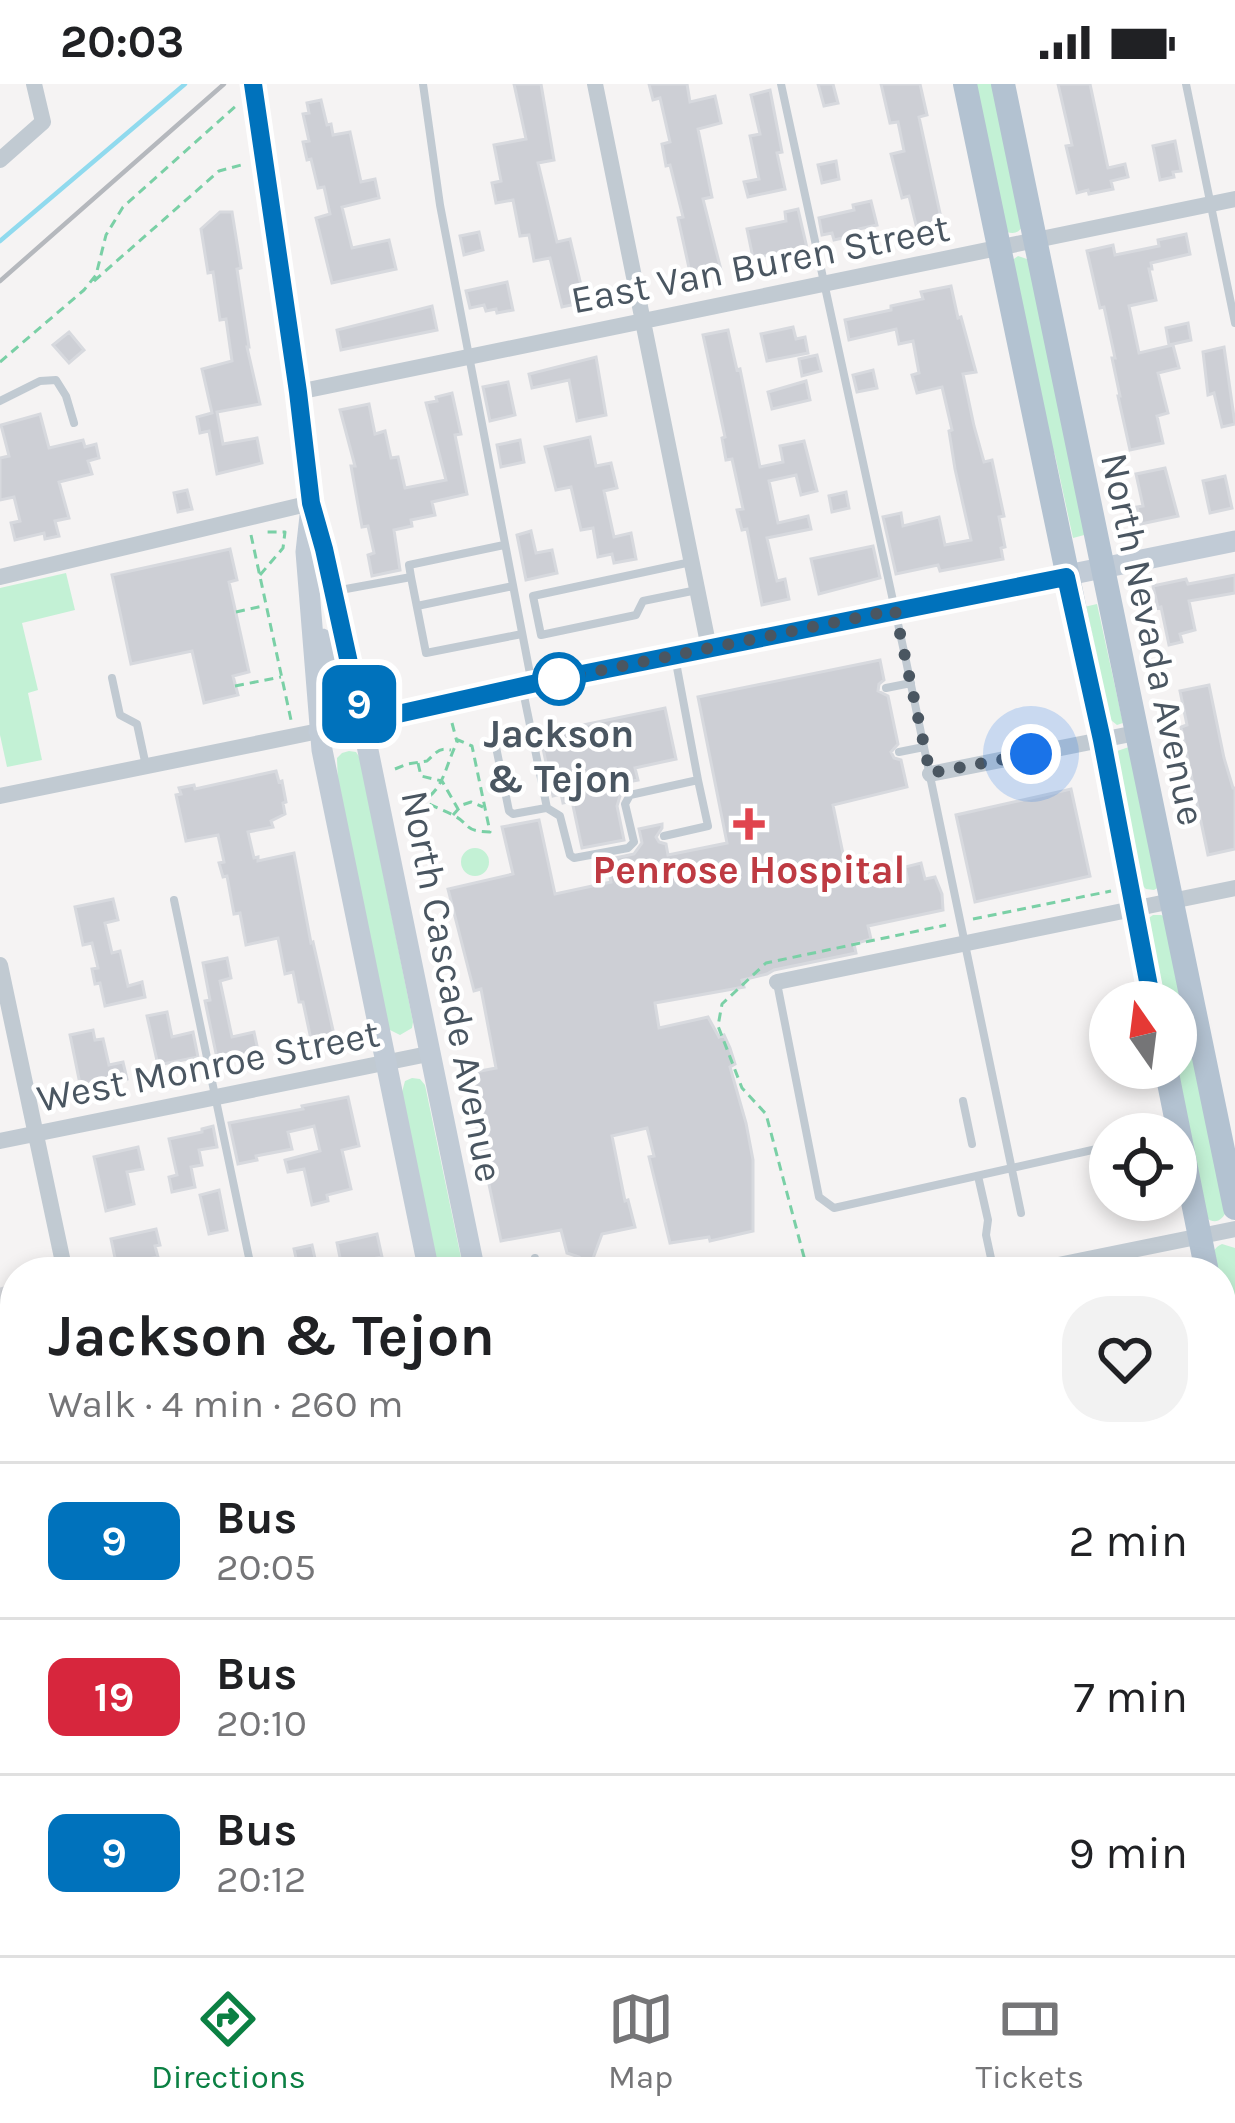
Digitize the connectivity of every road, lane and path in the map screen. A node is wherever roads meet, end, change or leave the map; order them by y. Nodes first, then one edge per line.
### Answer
1 (34, 84) edge
2 (423, 84) edge
3 (596, 84) edge
4 (781, 84) edge
5 (965, 84) edge
6 (1004, 84) edge
7 (1186, 84) edge
8 (250, 90) edge
9 (0, 160) edge
10 (263, 166) junction
11 (1235, 199) edge
12 (1212, 204) junction
13 (1036, 241) junction
14 (999, 250) junction
15 (823, 285) junction
16 (84, 290) junction
17 (644, 320) junction
18 (1235, 323) edge
19 (467, 355) junction
20 (0, 362) edge
21 (298, 392) junction
22 (0, 401) edge
23 (74, 423) dead end
24 (311, 503) junction
25 (250, 531) dead end
26 (286, 532) dead end
27 (1235, 542) edge
28 (504, 545) junction
29 (692, 562) junction
30 (1103, 569) junction
31 (260, 575) junction
32 (0, 577) edge
33 (411, 577) junction
34 (1066, 577) junction
35 (512, 586) junction
36 (698, 590) junction
37 (309, 591) junction
38 (334, 591) junction
39 (266, 606) junction
40 (417, 606) junction
41 (895, 610) junction
42 (236, 612) dead end
43 (522, 634) junction
44 (289, 645) dead end
45 (276, 648) junction
46 (709, 648) junction
47 (675, 655) junction
48 (282, 676) junction
49 (112, 678) dead end
50 (911, 683) junction
51 (236, 686) dead end
52 (527, 686) junction
53 (886, 688) dead end
54 (452, 721) dead end
55 (291, 722) dead end
56 (362, 722) junction
57 (319, 730) junction
58 (1136, 733) junction
59 (532, 736) junction
60 (1102, 740) junction
61 (457, 742) junction
62 (924, 747) junction
63 (453, 750) junction
64 (899, 752) dead end
65 (418, 763) junction
66 (146, 766) junction
67 (395, 769) dead end
68 (930, 773) junction
69 (698, 780) junction
70 (442, 781) junction
71 (0, 796) edge
72 (424, 801) junction
73 (485, 807) junction
74 (547, 808) junction
75 (458, 809) junction
76 (404, 810) dead end
77 (453, 815) junction
78 (664, 836) dead end
79 (1235, 888) edge
80 (1114, 890) dead end
81 (174, 900) dead end
82 (1172, 902) junction
83 (1133, 909) junction
84 (961, 922) junction
85 (965, 943) junction
86 (0, 965) edge
87 (1148, 981) edge
88 (777, 982) joint
89 (428, 1054) junction
90 (385, 1063) junction
91 (1170, 1089) edge
92 (214, 1096) junction
93 (963, 1101) dead end
94 (36, 1133) junction
95 (0, 1141) edge
96 (972, 1144) dead end
97 (1089, 1151) edge
98 (1011, 1168) junction
99 (978, 1176) junction
100 (1235, 1208) edge
101 (1021, 1213) dead end
102 (1235, 1229) edge
103 (1200, 1237) junction
104 (62, 1257) edge
105 (249, 1257) edge
106 (426, 1257) edge
107 (472, 1257) edge
108 (804, 1257) edge
109 (991, 1257) edge
110 (1101, 1257) edge
111 (1205, 1257) edge

1 - 9 street
2 - 19 lane
3 - 17 street
4 - 15 lane
5 - 14 main road, North Nevada Avenue
6 - 13 main road, North Nevada Avenue
7 - 12 lane
8 - 10 main road, North Cascade Avenue, bridge
8 - 16 path
10 - 16 path
10 - 21 main road, North Cascade Avenue
11 - 12 street, East Van Buren Street
12 - 13 street, East Van Buren Street
12 - 18 lane
13 - 14 street, East Van Buren Street
13 - 30 main road, North Nevada Avenue
14 - 15 street, East Van Buren Street
14 - 34 main road, North Nevada Avenue
15 - 17 street, East Van Buren Street
15 - 41 lane
16 - 20 path
17 - 19 street, East Van Buren Street
17 - 29 street
19 - 21 street, East Van Buren Street
19 - 28 lane
21 - 24 main road, North Cascade Avenue
22 - 23 lane
24 - 32 street
24 - 37 main road, North Cascade Avenue
24 - 38 main road, North Cascade Avenue
25 - 31 path
26 - 31 path
27 - 30 main road
28 - 33 lane
28 - 35 lane
29 - 36 street
29 - 36 lane
30 - 34 main road
30 - 58 main road, North Nevada Avenue
31 - 39 path
33 - 38 lane
33 - 40 lane
34 - 41 main road
34 - 60 main road, North Nevada Avenue
35 - 40 lane
35 - 43 lane
36 - 46 street
37 - 56 main road
37 - 57 main road, North Cascade Avenue
38 - 56 main road, North Cascade Avenue
39 - 42 path
39 - 45 path
40 - 43 lane
41 - 46 main road
41 - 50 lane
43 - 52 lane
44 - 45 path
45 - 48 path
46 - 47 main road
47 - 52 main road
47 - 69 lane
48 - 51 path
48 - 55 path
49 - 66 lane
50 - 53 lane
50 - 62 lane
52 - 56 main road
52 - 59 lane
54 - 61 path
56 - 57 main road
56 - 89 main road, North Cascade Avenue
57 - 66 street
57 - 90 main road, North Cascade Avenue
58 - 60 street
58 - 82 main road, North Nevada Avenue
59 - 74 lane
59 - 74 lane
60 - 68 street
60 - 83 main road, North Nevada Avenue
61 - 63 path
61 - 73 path
62 - 64 lane
62 - 68 lane
63 - 65 path
63 - 70 path
65 - 67 path
65 - 70 path
66 - 71 street
68 - 84 lane
69 - 74 lane
69 - 78 lane
70 - 72 path
70 - 75 path
72 - 76 path
72 - 77 path
73 - 75 path
73 - 77 path
75 - 77 path
79 - 82 street
80 - 84 path
81 - 92 lane
82 - 83 street
82 - 100 main road, North Nevada Avenue
83 - 85 street
83 - 87 main road, North Nevada Avenue
84 - 85 lane
84 - 108 path
85 - 88 street
85 - 98 lane
86 - 94 street
88 - 99 lane
89 - 90 street, West Monroe Street
89 - 107 main road, North Cascade Avenue
90 - 92 street, West Monroe Street
90 - 106 main road, North Cascade Avenue
91 - 103 main road
92 - 94 street, West Monroe Street
92 - 105 lane
93 - 96 lane
94 - 95 street, West Monroe Street
94 - 104 street
97 - 98 lane
98 - 99 lane
98 - 101 lane
99 - 109 lane
102 - 103 street
103 - 110 street
103 - 111 main road

